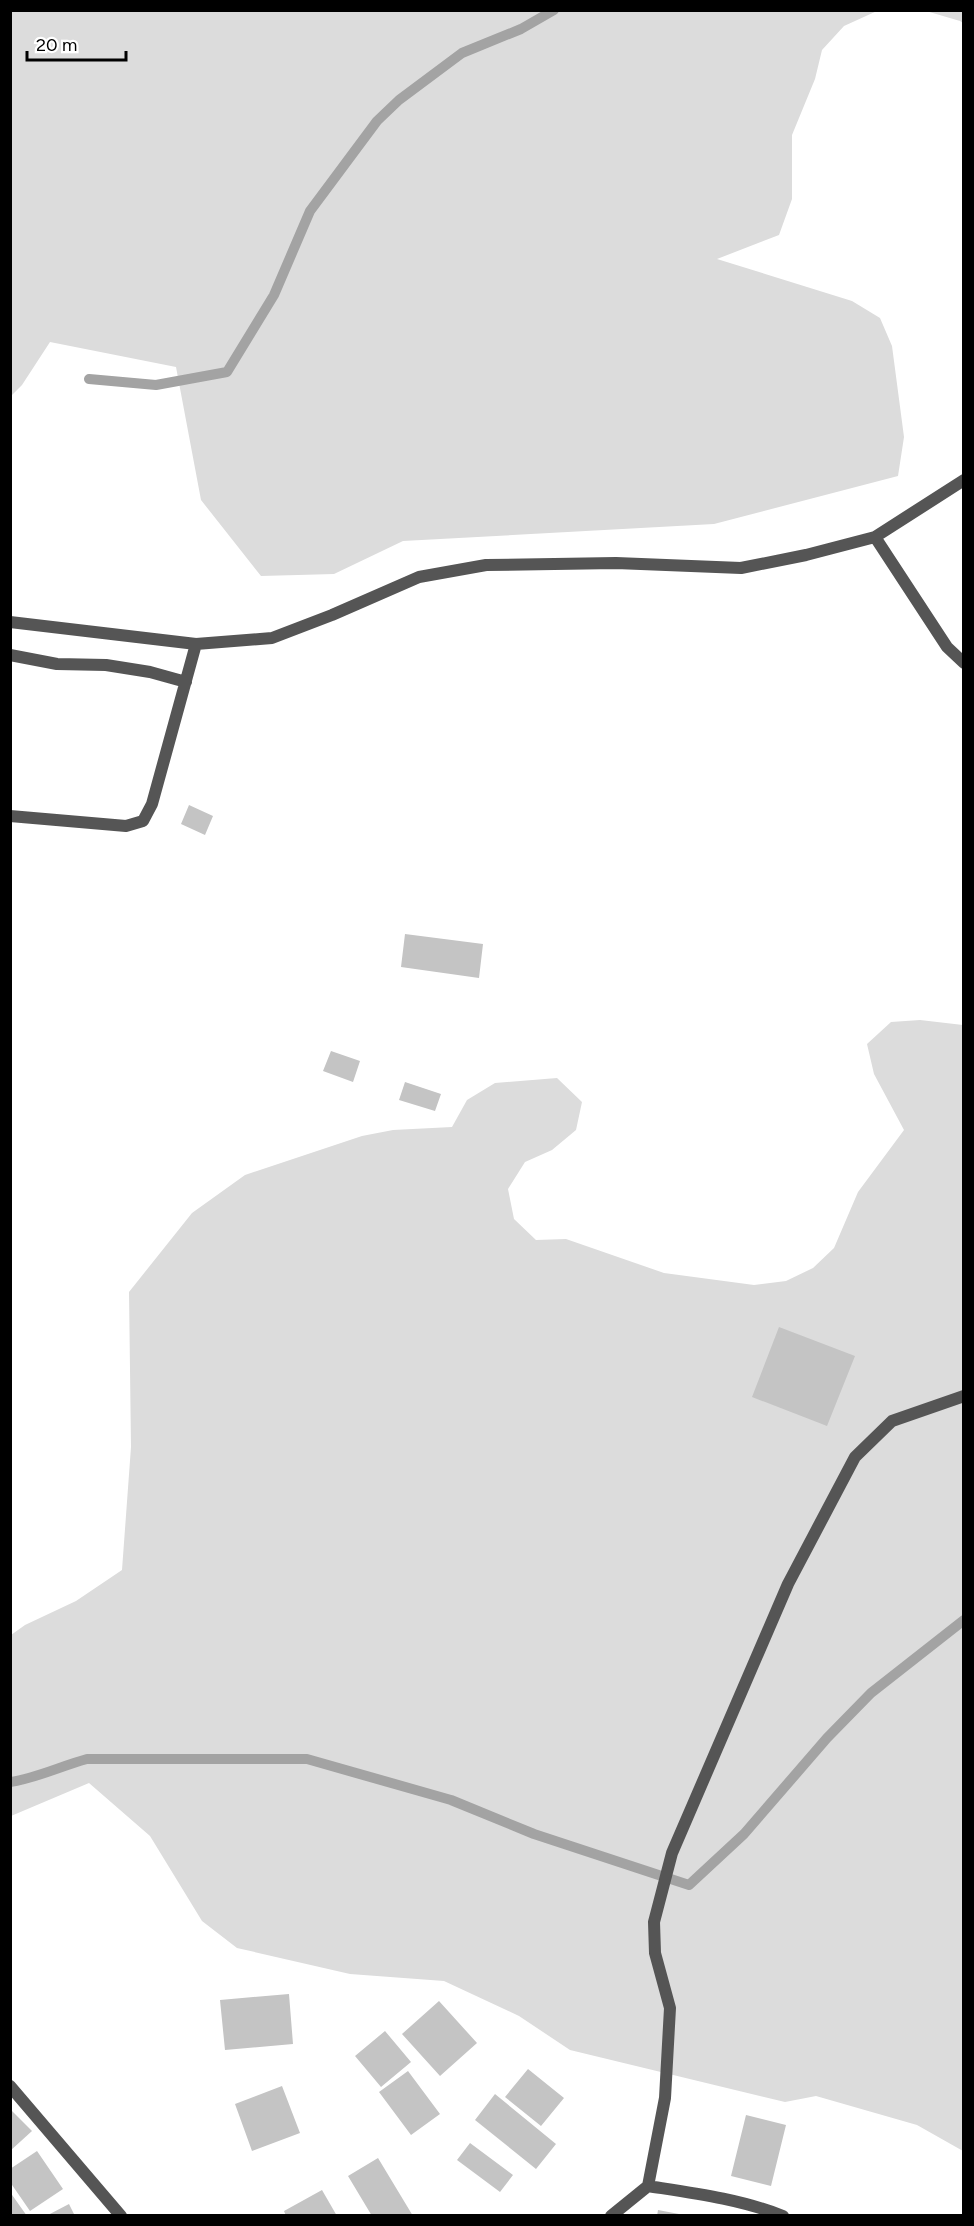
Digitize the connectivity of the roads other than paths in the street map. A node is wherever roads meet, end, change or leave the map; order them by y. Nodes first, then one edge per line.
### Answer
1 (963, 480) edge
2 (875, 537) junction
3 (10, 622) edge
4 (196, 644) junction
5 (10, 655) edge
6 (963, 663) edge
7 (186, 682) junction
8 (10, 816) edge
9 (963, 1396) edge
10 (10, 2086) edge
11 (648, 2186) junction
12 (121, 2216) edge
13 (611, 2216) edge
14 (783, 2216) edge

1 - 2 street
2 - 4 street
2 - 6 street
3 - 4 street
4 - 7 street
5 - 7 street
7 - 8 street
9 - 11 street
10 - 12 street
11 - 13 street
11 - 14 street

